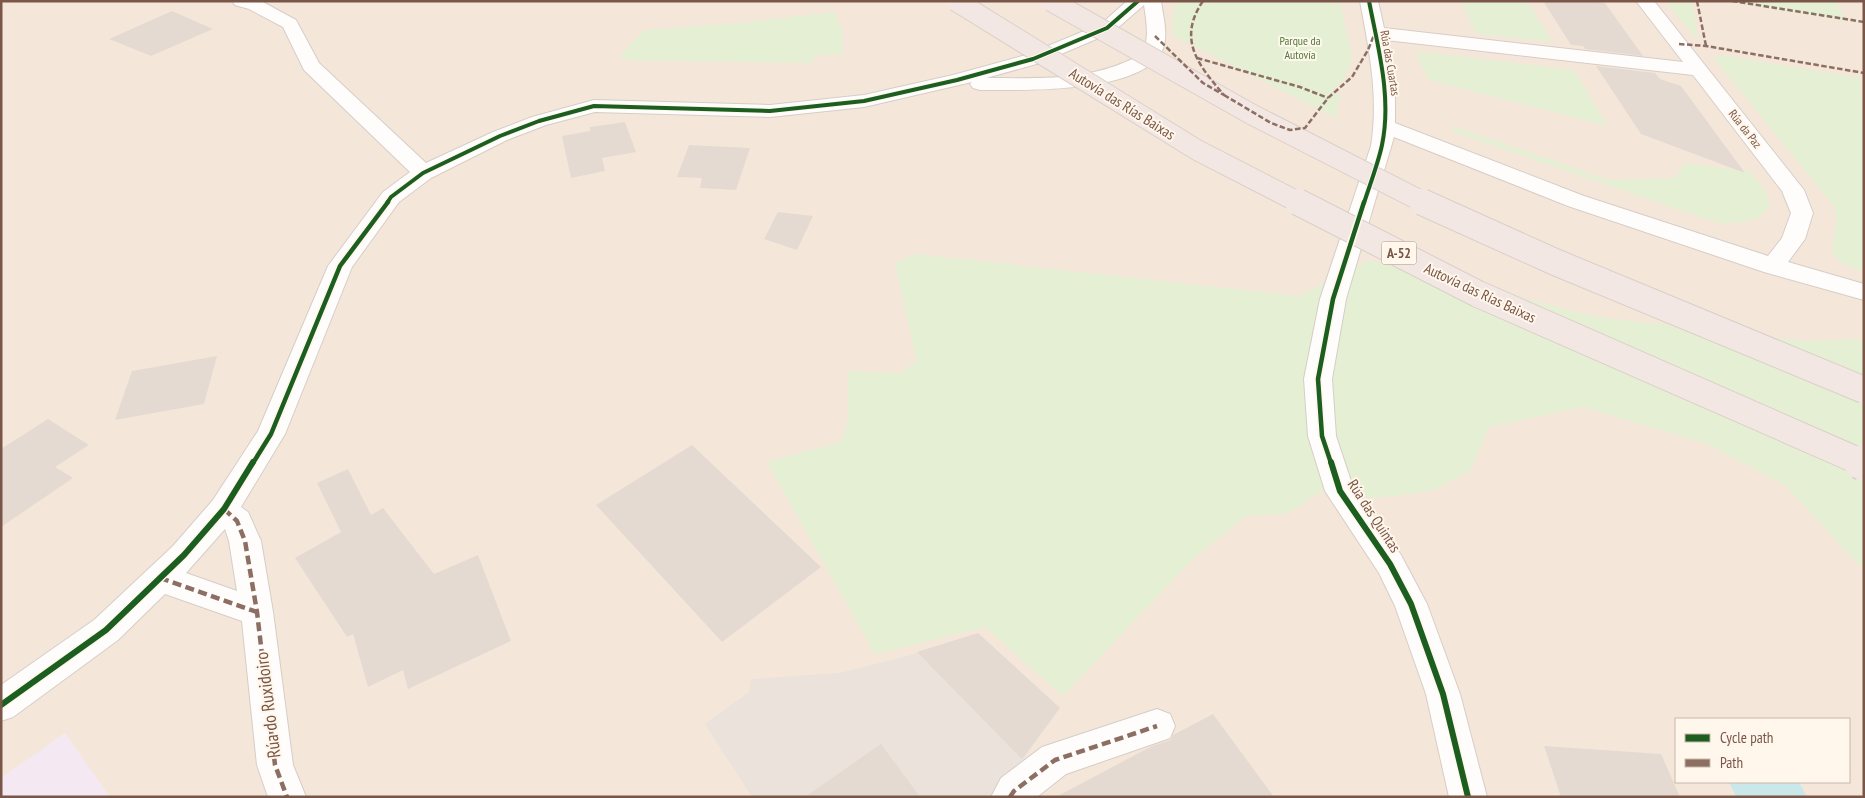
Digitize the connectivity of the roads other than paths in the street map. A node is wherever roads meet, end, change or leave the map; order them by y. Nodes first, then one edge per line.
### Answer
1 (956, 1) edge
2 (1051, 1) edge
3 (1138, 1) edge
4 (1152, 1) edge
5 (1369, 1) edge
6 (1645, 1) edge
7 (253, 2) edge
8 (1375, 33) junction
9 (1699, 70) junction
10 (935, 84) junction
11 (1386, 127) junction
12 (424, 174) junction
13 (1773, 266) junction
14 (1864, 292) edge
15 (1864, 390) edge
16 (1864, 464) edge
17 (224, 509) junction
18 (160, 578) junction
19 (257, 612) junction
20 (1, 705) edge
21 (1157, 726) dead end
22 (287, 797) edge
23 (1010, 797) edge
24 (1468, 797) edge

1 - 16 highway, Autovía das Rías Baixas / A-52, bridge
2 - 15 highway, bridge
3 - 10 street
4 - 10 street
5 - 8 street, Rúa das Cuartas
6 - 9 street, Rúa da Paz
7 - 12 street
8 - 9 street
8 - 11 street, Rúa das Cuartas
9 - 13 street, Rúa da Paz
10 - 12 street
11 - 13 street
11 - 24 street, Rúa das Quintas
12 - 17 street
13 - 14 street
17 - 18 street
17 - 19 street, Rúa do Ruxidoiro
18 - 19 street
18 - 20 street
19 - 22 street, Rúa do Ruxidoiro
21 - 23 street

